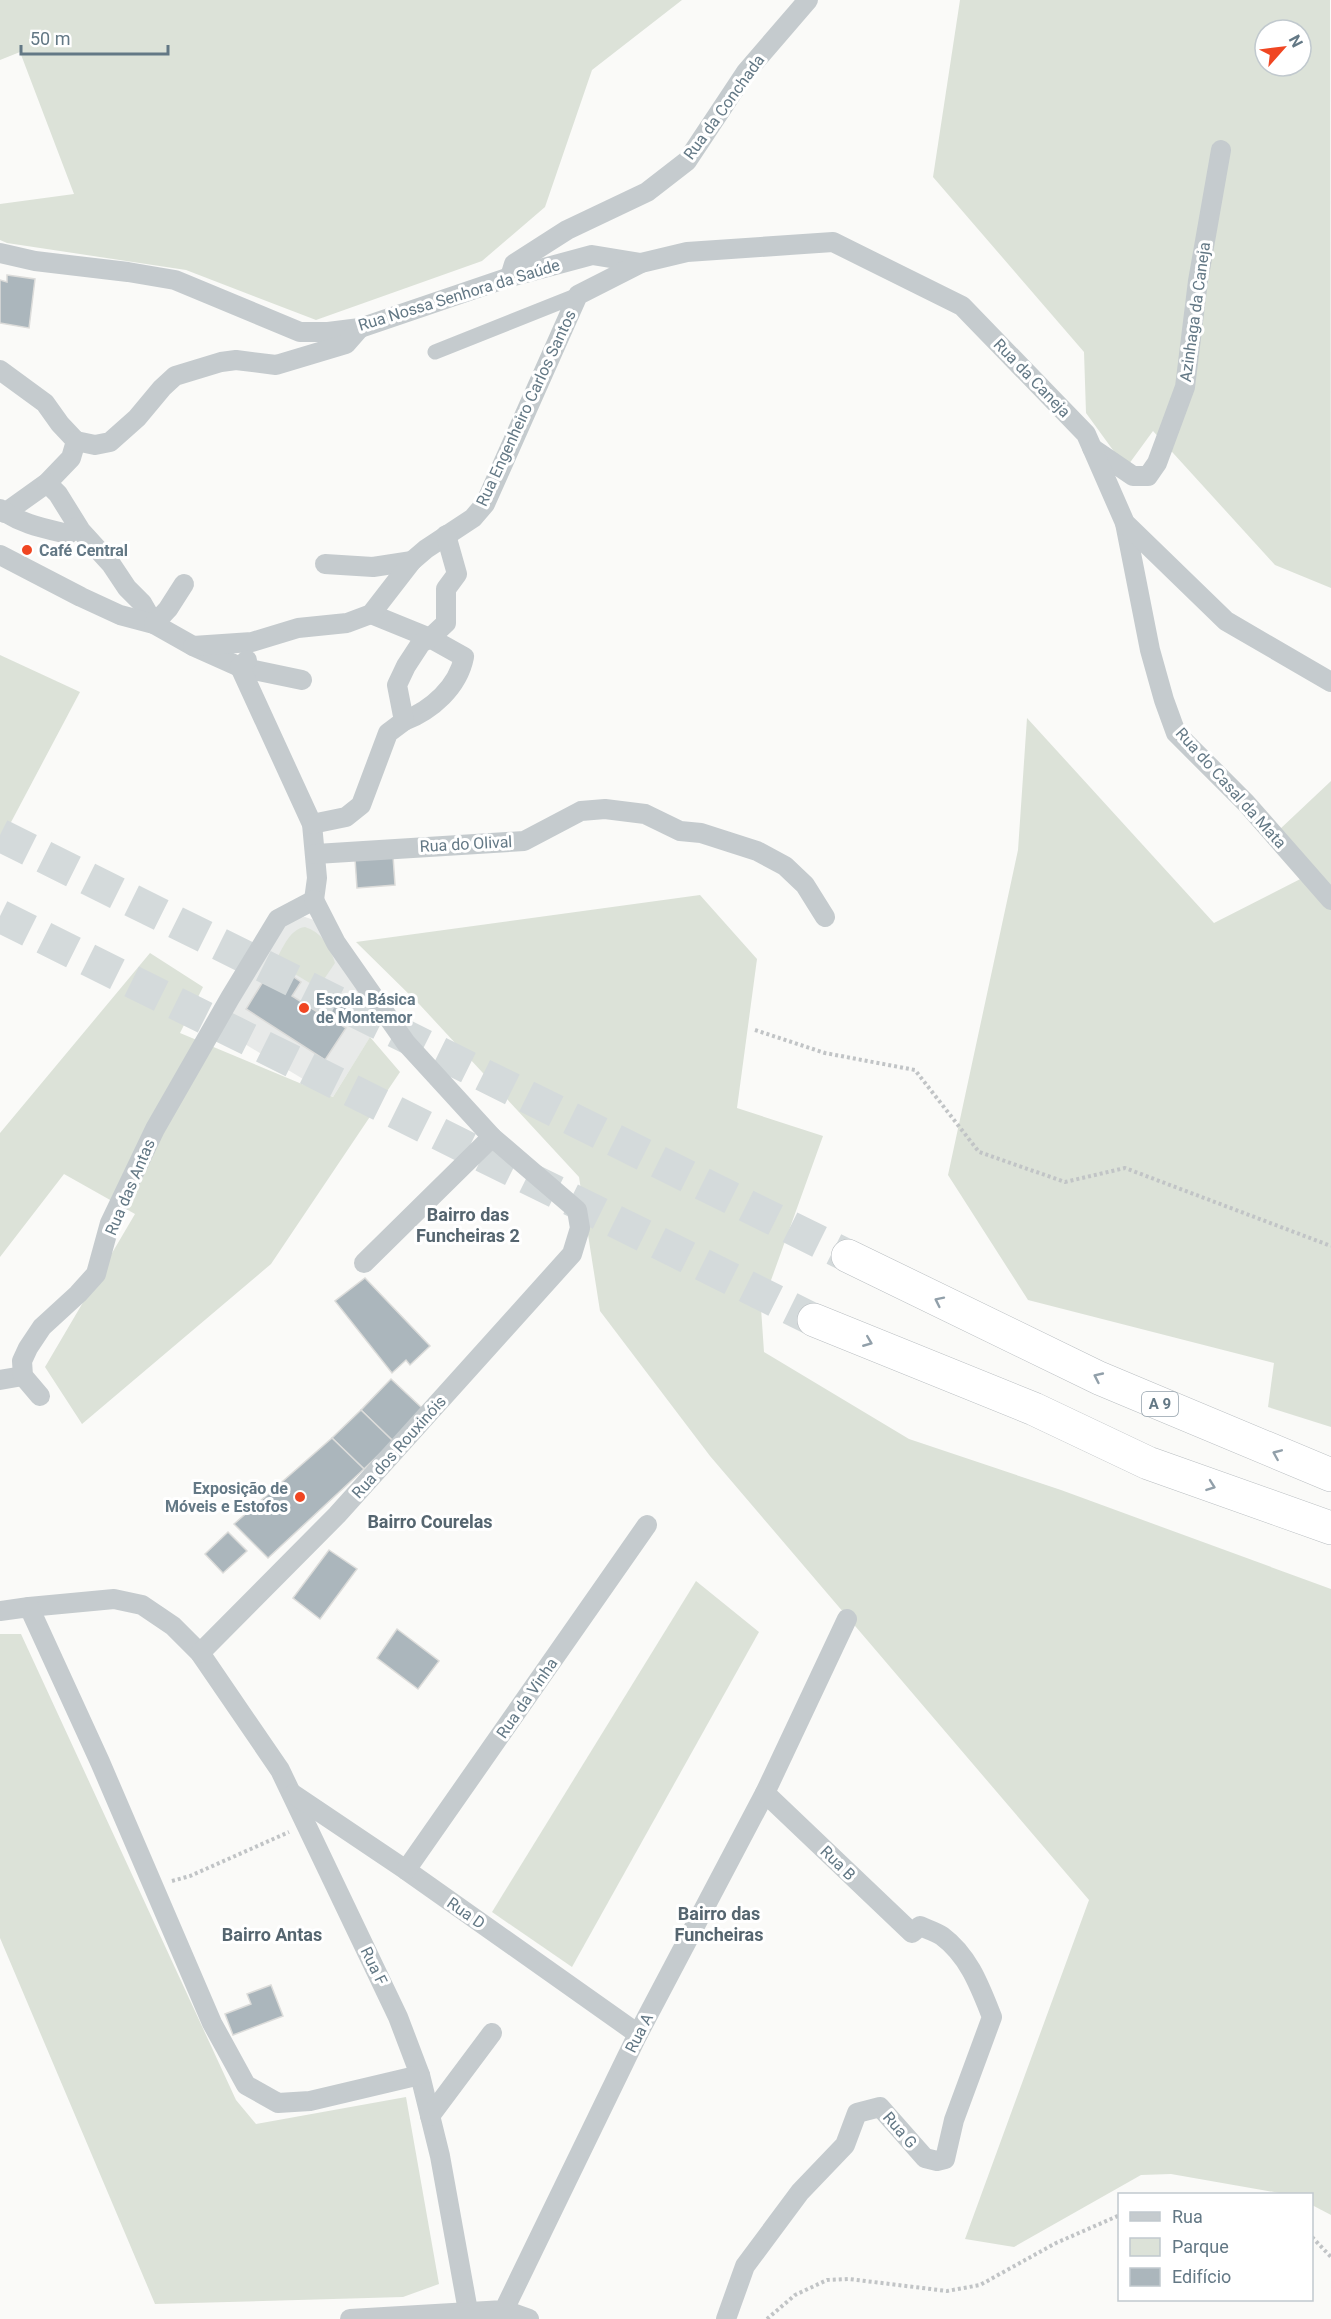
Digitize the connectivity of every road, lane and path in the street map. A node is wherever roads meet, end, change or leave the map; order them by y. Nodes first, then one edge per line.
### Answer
1 (808, 0) edge
2 (1221, 150) dead end
3 (0, 253) edge
4 (641, 263) junction
5 (510, 277) junction
6 (578, 295) junction
7 (360, 328) junction
8 (435, 352) dead end
9 (0, 370) edge
10 (76, 441) junction
11 (1092, 448) junction
12 (47, 483) junction
13 (3, 511) edge
14 (1125, 523) junction
15 (77, 527) junction
16 (446, 535) junction
17 (0, 555) edge
18 (412, 561) junction
19 (325, 564) dead end
20 (184, 584) dead end
21 (370, 614) junction
22 (154, 624) junction
23 (269, 636) junction
24 (430, 638) junction
25 (193, 646) junction
26 (240, 667) junction
27 (302, 680) dead end
28 (1331, 682) edge
29 (404, 721) junction
30 (312, 824) junction
31 (316, 854) junction
32 (315, 900) junction
33 (1331, 900) edge
34 (825, 917) dead end
35 (755, 1030) dead end
36 (492, 1137) junction
37 (1331, 1246) edge
38 (848, 1256) tunnel mouth
39 (364, 1263) dead end
40 (814, 1320) tunnel mouth
41 (23, 1376) junction
42 (0, 1380) edge
43 (40, 1396) dead end
44 (1002, 1398) junction
45 (1331, 1475) edge
46 (647, 1525) dead end
47 (1331, 1528) edge
48 (1331, 1551) edge
49 (29, 1607) junction
50 (0, 1611) edge
51 (847, 1619) dead end
52 (200, 1653) junction
53 (765, 1793) junction
54 (292, 1794) junction
55 (306, 1825) junction
56 (406, 1870) junction
57 (153, 1886) junction
58 (912, 1933) joint
59 (492, 2033) dead end
60 (638, 2034) junction
61 (420, 2075) junction
62 (430, 2116) junction
63 (1118, 2215) edge
64 (1313, 2239) edge
65 (1331, 2257) edge
66 (504, 2310) junction
67 (468, 2311) junction
68 (350, 2319) edge
69 (529, 2319) edge
70 (726, 2319) edge
71 (767, 2319) edge

1 - 5 street, Rua da Conchada
2 - 11 street, Azinhaga da Caneja
3 - 7 street, Rua Nossa Senhora da Saúde
4 - 5 street, Rua Nossa Senhora da Saúde
4 - 6 street, Rua Engenheiro Carlos Santos
4 - 11 street, Rua da Caneja
5 - 7 street, Rua Nossa Senhora da Saúde
6 - 8 street
6 - 16 street, Rua Engenheiro Carlos Santos
7 - 10 street
9 - 10 street
10 - 12 street
11 - 14 street, Rua da Caneja
12 - 13 street
12 - 15 street
13 - 15 street
14 - 28 street, Rua da Caneja
14 - 33 street, Rua do Casal da Mata
15 - 22 street
16 - 18 street, Rua Engenheiro Carlos Santos
16 - 24 street
17 - 22 street
18 - 19 street
18 - 21 street, Rua Engenheiro Carlos Santos
20 - 22 street
21 - 23 street
21 - 24 street
22 - 25 street
23 - 25 street
23 - 26 street
24 - 29 street
24 - 29 street
25 - 26 street
26 - 27 street
26 - 30 street
29 - 30 street
30 - 31 street
31 - 32 street
31 - 34 street, Rua do Olival
32 - 36 street
32 - 41 street, Rua das Antas
35 - 37 path
36 - 39 street
36 - 52 street, Rua dos Rouxinóis
45 -> 38 highway, A 9
40 -> 44 highway
41 - 42 street
41 - 43 street
44 -> 47 highway
44 - 48 highway
46 - 56 street, Rua da Vinha
49 - 50 street, Rua F
49 - 52 street, Rua F
49 - 57 street
51 - 53 street, Rua A
52 - 54 street, Rua F
53 - 58 street, Rua B
53 - 60 street, Rua A
54 - 55 street, Rua F
54 - 56 street, Rua D
55 - 57 path
55 - 61 street, Rua F
56 - 60 street, Rua D
57 - 61 street
58 - 70 street, Rua G
59 - 62 street
60 - 66 street, Rua A
61 - 62 street, Rua F
62 - 67 street, Rua F
63 - 71 path
64 - 65 path
66 - 67 street
66 - 69 street
67 - 68 street

